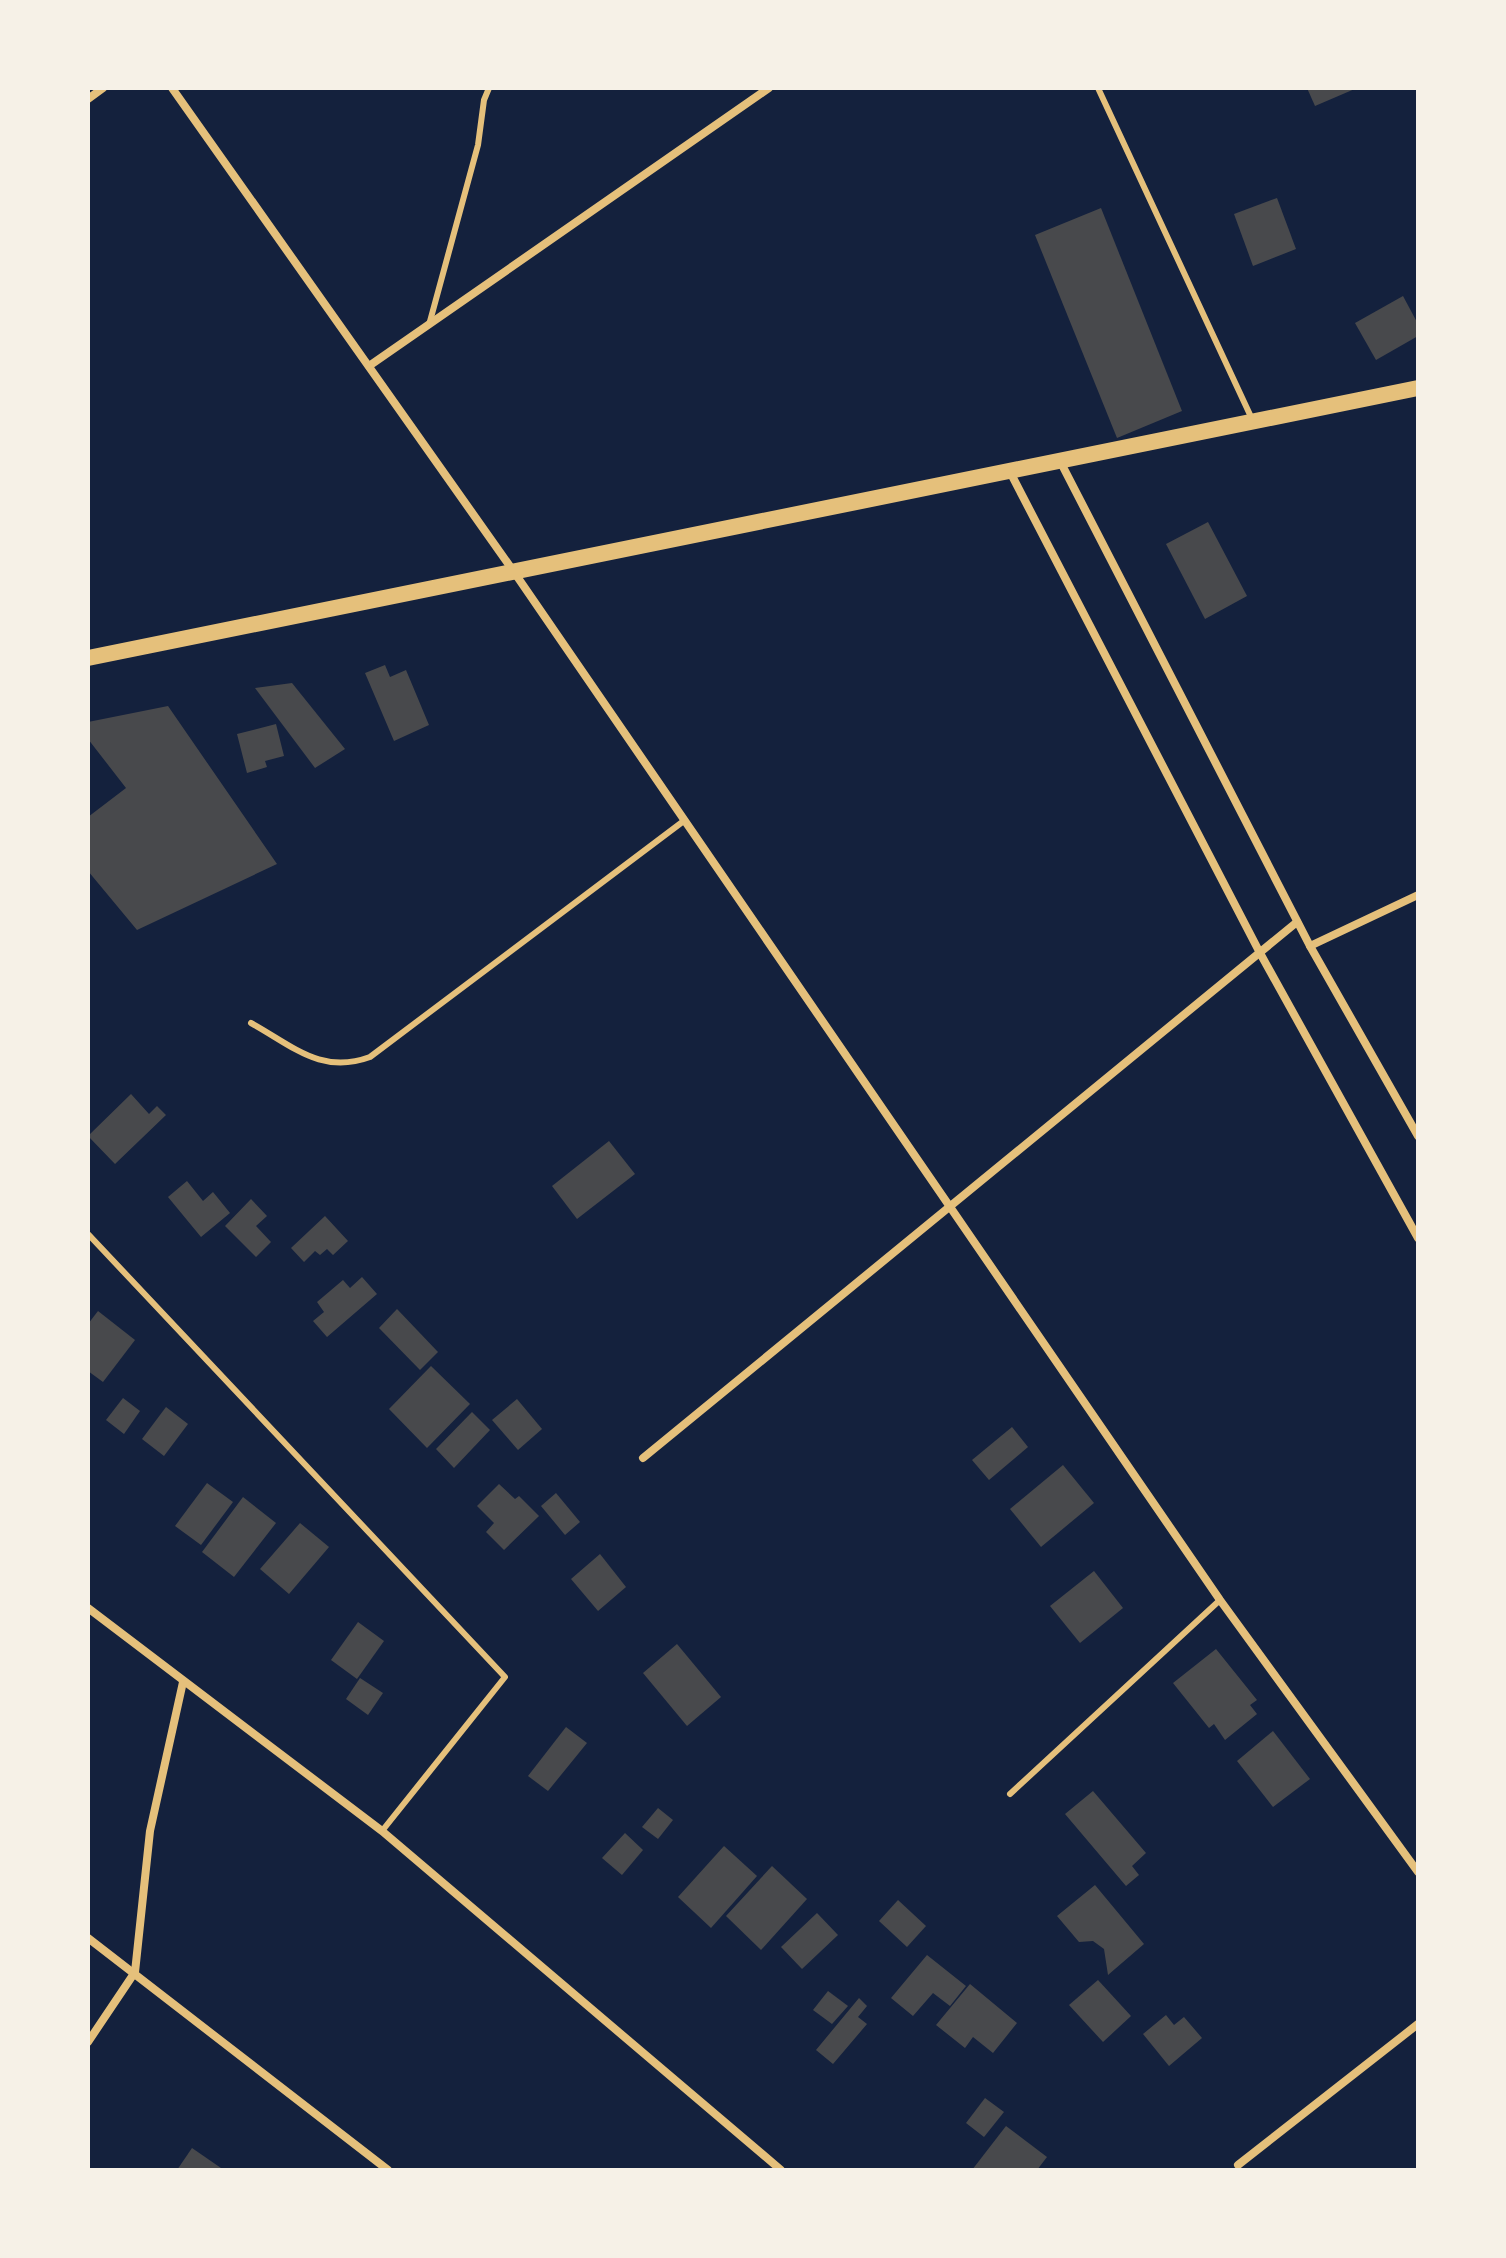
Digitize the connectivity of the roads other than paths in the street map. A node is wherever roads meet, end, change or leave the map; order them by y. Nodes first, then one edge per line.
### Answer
1 (103, 88) edge
2 (172, 88) edge
3 (489, 88) edge
4 (769, 88) edge
5 (1098, 88) edge
6 (88, 99) edge
7 (429, 325) junction
8 (369, 366) junction
9 (1418, 388) edge
10 (1254, 422) junction
11 (1060, 461) junction
12 (1009, 471) junction
13 (514, 572) junction
14 (88, 658) edge
15 (685, 820) junction
16 (1418, 895) edge
17 (1297, 922) junction
18 (1310, 946) junction
19 (1260, 953) junction
20 (251, 1023) dead end
21 (1418, 1136) edge
22 (949, 1206) junction
23 (88, 1234) edge
24 (1418, 1238) edge
25 (643, 1458) dead end
26 (1220, 1600) junction
27 (88, 1608) edge
28 (183, 1682) junction
29 (1010, 1794) dead end
30 (382, 1831) junction
31 (1418, 1872) edge
32 (88, 1938) edge
33 (135, 1972) junction
34 (1418, 2024) edge
35 (88, 2042) edge
36 (1238, 2165) dead end
37 (388, 2170) edge
38 (781, 2170) edge

1 - 6 street
2 - 8 street
3 - 7 lane
4 - 7 street
5 - 10 lane
7 - 8 street
8 - 13 street
9 - 10 main road
10 - 11 main road
11 - 12 main road
11 - 17 street
12 - 13 main road
12 - 19 street
13 - 14 main road
13 - 15 street
15 - 20 lane
15 - 22 street
16 - 18 street
17 - 18 street
17 - 19 street
18 - 21 street
19 - 22 street
19 - 24 street
22 - 25 street
22 - 26 street
23 - 30 lane
26 - 29 lane
26 - 31 street
27 - 28 street
28 - 30 street
28 - 33 street
30 - 38 street
32 - 33 street
33 - 35 street
33 - 37 street
34 - 36 street

